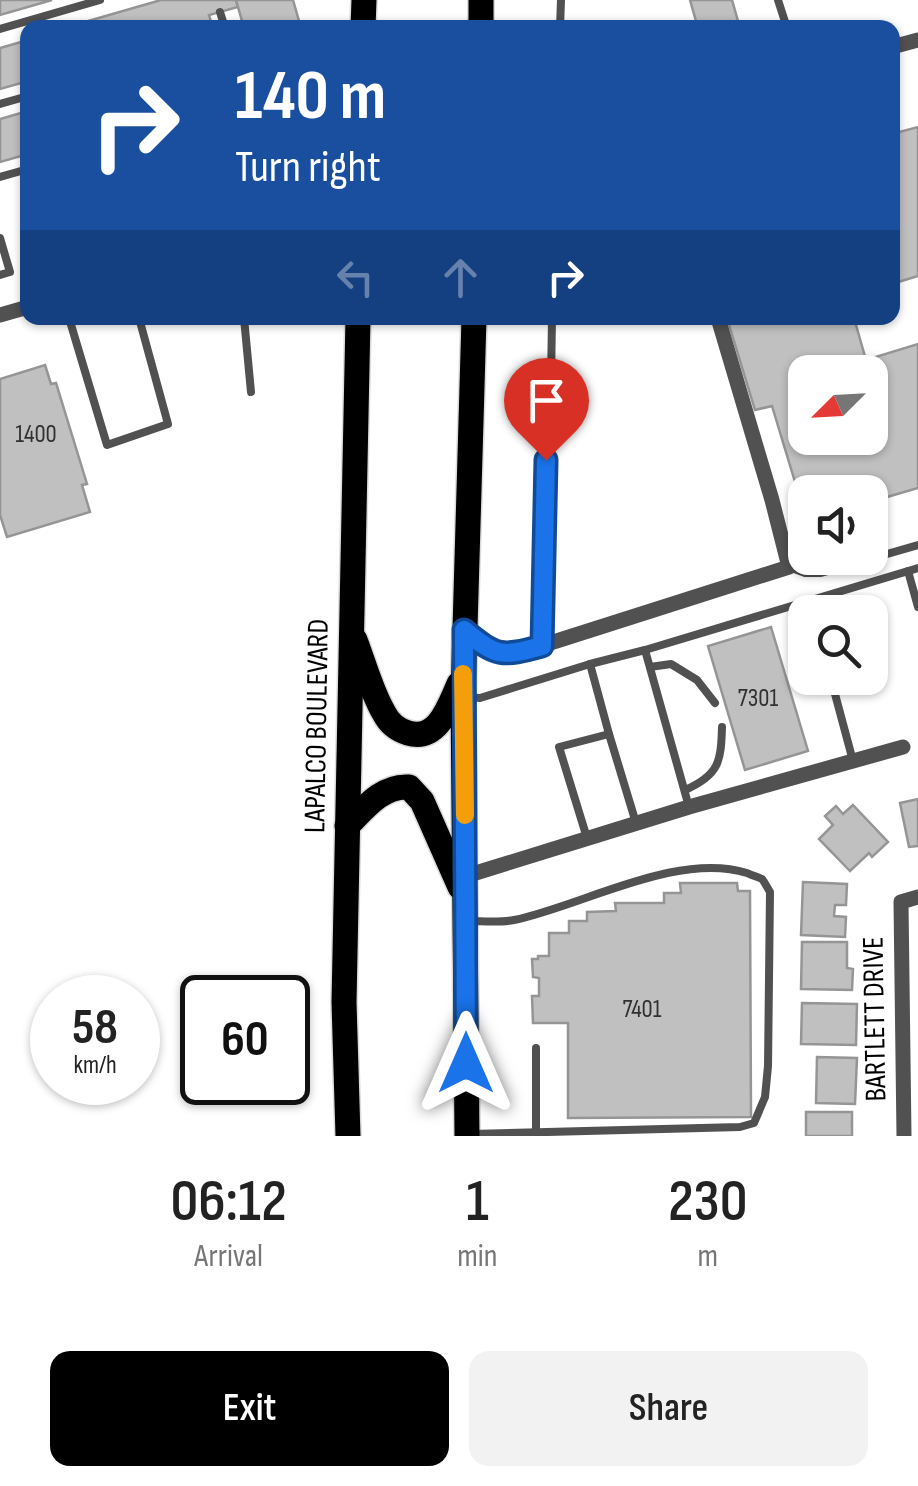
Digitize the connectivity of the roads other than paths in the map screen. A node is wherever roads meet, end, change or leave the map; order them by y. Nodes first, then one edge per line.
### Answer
1 (100, 0) edge
2 (220, 12) dead end
3 (31, 20) edge
4 (222, 20) edge
5 (0, 238) edge
6 (0, 275) edge
7 (71, 325) edge
8 (141, 325) edge
9 (245, 325) edge
10 (358, 325) edge
11 (474, 325) edge
12 (552, 325) edge
13 (720, 325) edge
14 (251, 392) dead end
15 (918, 545) edge
16 (888, 553) edge
17 (788, 560) edge
18 (788, 568) edge
19 (918, 568) edge
20 (908, 572) junction
21 (844, 595) edge
22 (918, 608) edge
23 (788, 613) edge
24 (351, 630) junction
25 (464, 630) junction
26 (542, 646) junction
27 (645, 650) junction
28 (590, 664) junction
29 (650, 666) junction
30 (463, 686) junction
31 (835, 695) edge
32 (715, 703) dead end
33 (722, 727) dead end
34 (608, 734) junction
35 (910, 744) edge
36 (853, 761) junction
37 (685, 790) junction
38 (690, 807) junction
39 (636, 823) junction
40 (347, 826) junction
41 (587, 838) junction
42 (918, 897) edge
43 (466, 899) junction
44 (536, 1048) dead end
45 (910, 1100) edge
46 (536, 1132) junction
47 (467, 1135) edge
48 (348, 1136) edge
49 (904, 1136) edge

1 - 3 lane
2 - 4 lane
5 - 6 lane
7 - 8 lane
9 - 14 lane
10 - 24 main road, LAPALCO BOULEVARD
11 - 25 main road
12 - 26 lane
13 - 17 street
15 - 16 lane
18 - 26 street
19 - 20 lane
20 - 21 lane
20 - 22 lane
23 - 27 lane
24 - 30 main road
24 - 40 main road, LAPALCO BOULEVARD
25 - 26 street
25 - 30 main road
27 - 28 lane
27 - 29 lane
28 - 30 lane
28 - 34 lane
29 - 32 lane
29 - 37 lane
30 - 43 main road
31 - 36 lane
33 - 37 lane
34 - 39 lane
34 - 41 lane
35 - 36 street
36 - 38 street
37 - 38 lane
38 - 39 street
39 - 41 street
40 - 43 main road
40 - 48 main road, LAPALCO BOULEVARD
41 - 43 street
42 - 45 street, BARTLETT DRIVE
43 - 46 lane
43 - 47 main road
44 - 46 lane
45 - 49 street, BARTLETT DRIVE
46 - 47 lane

